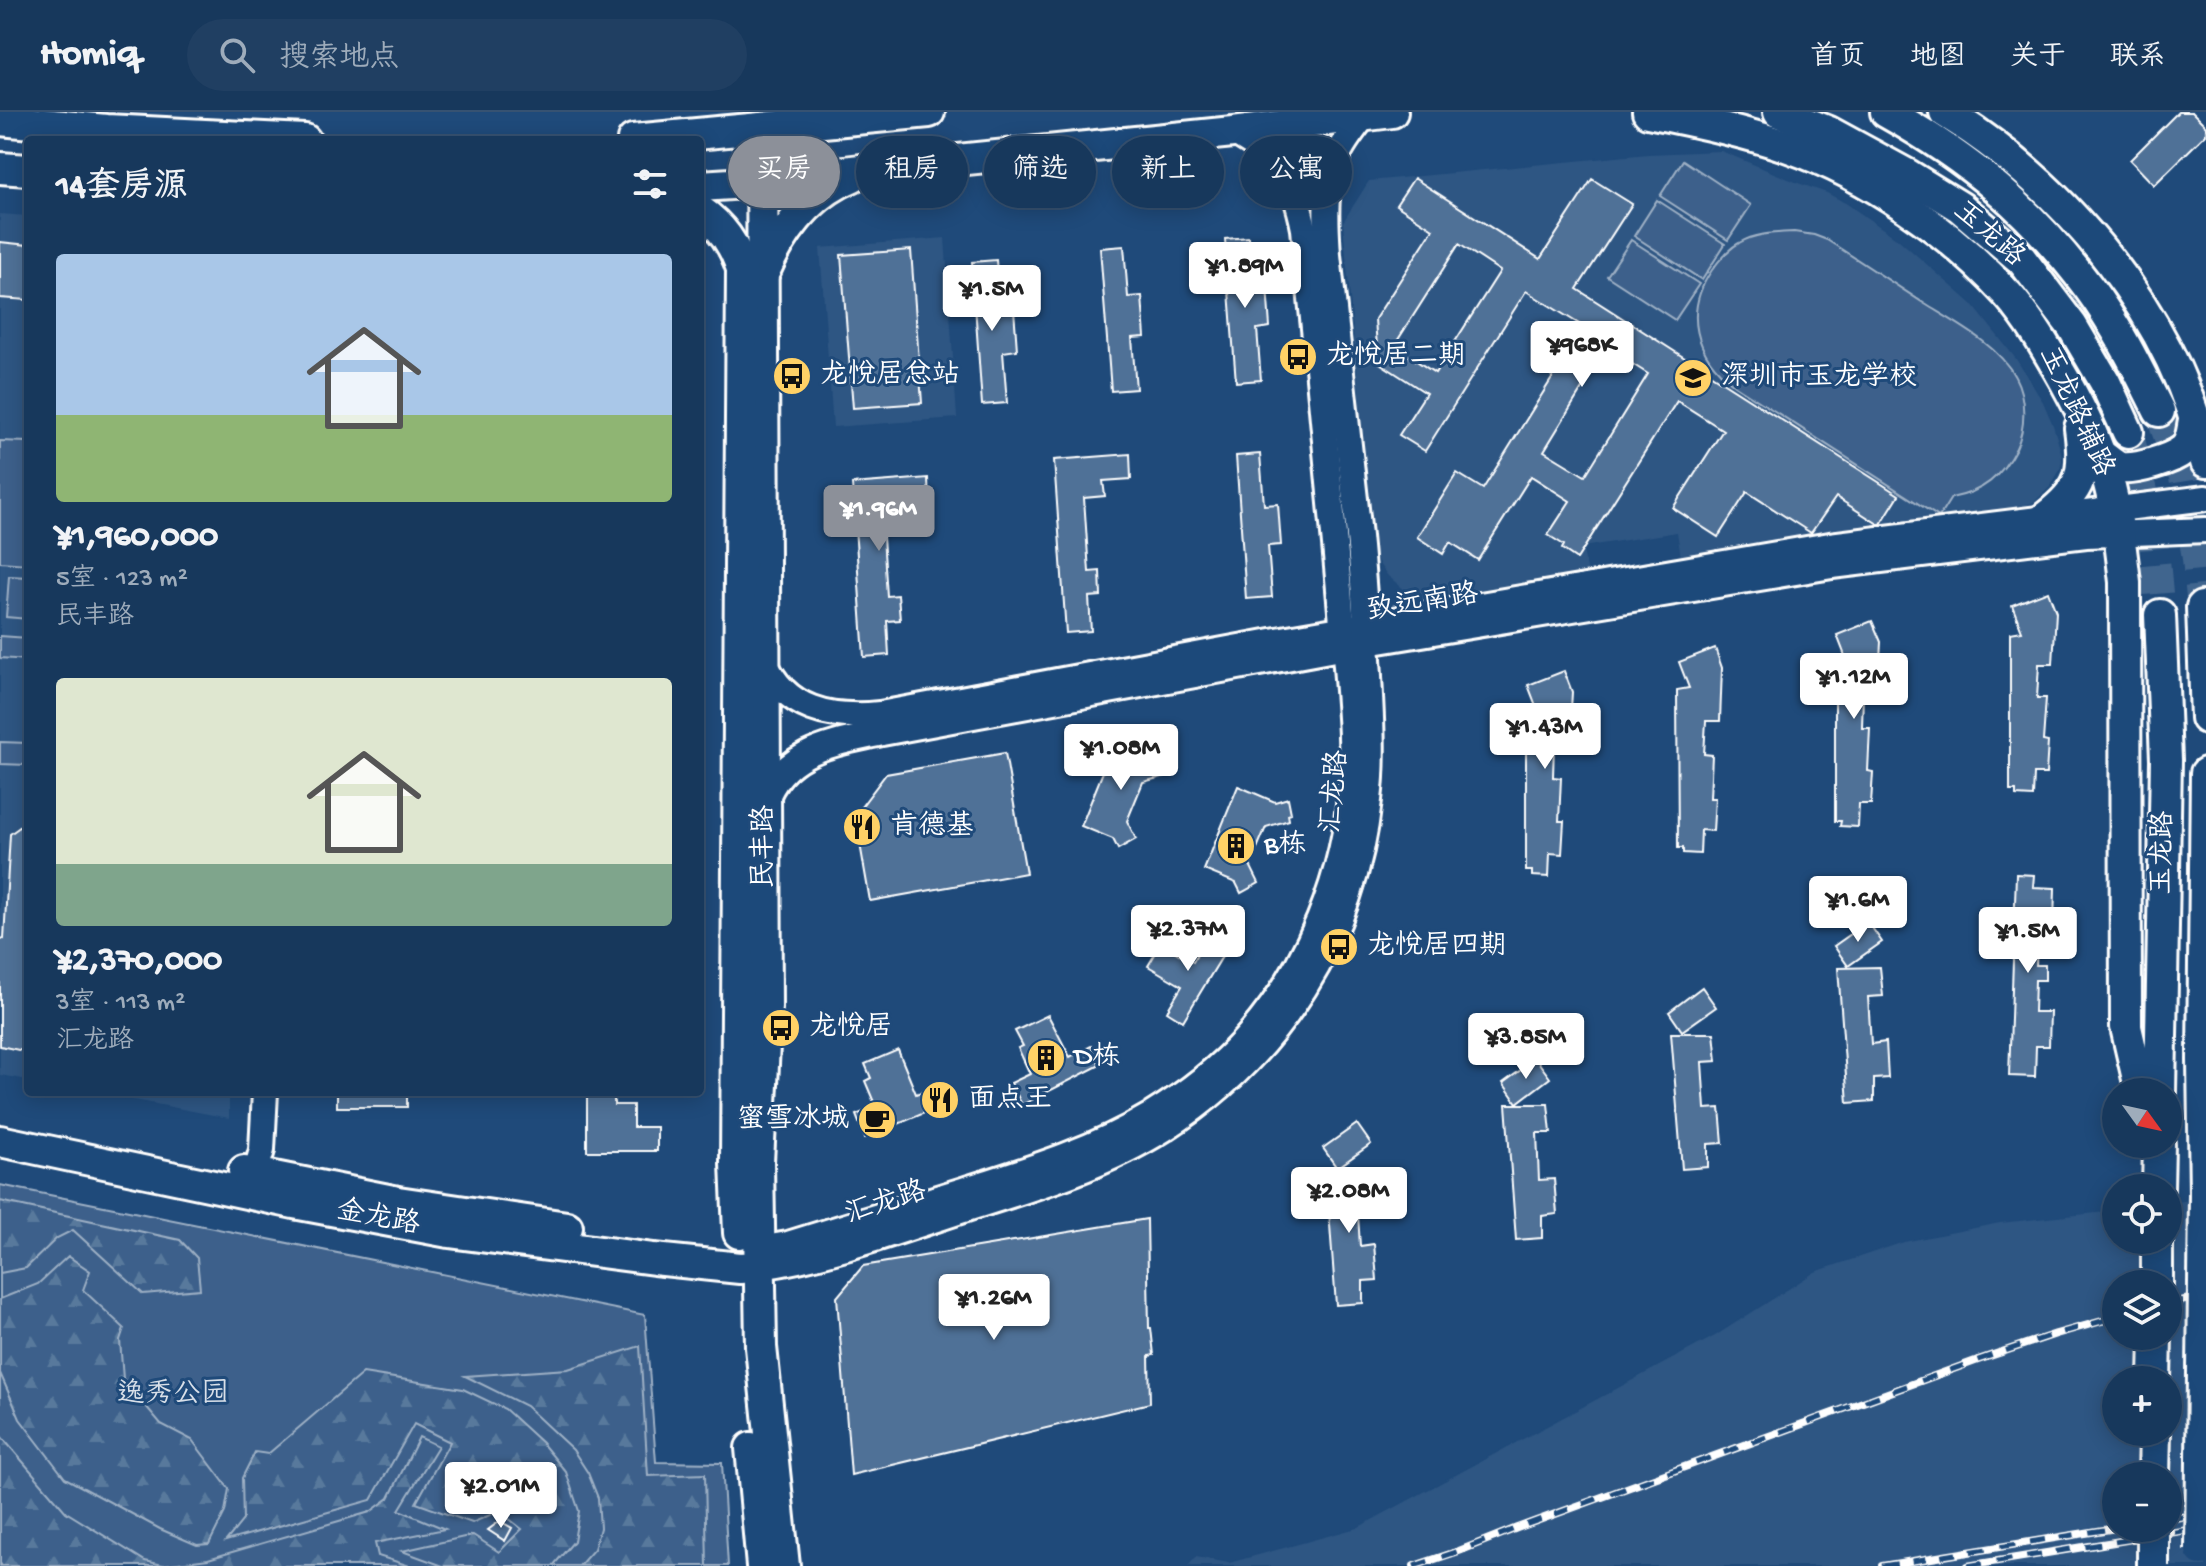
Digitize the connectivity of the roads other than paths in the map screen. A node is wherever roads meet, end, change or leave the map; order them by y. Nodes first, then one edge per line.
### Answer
1 (929, 112) edge
2 (1648, 112) edge
3 (1779, 112) edge
4 (1886, 112) edge
5 (1945, 112) edge
6 (1379, 113) edge
7 (0, 120) edge
8 (753, 128) junction
9 (1233, 132) junction
10 (225, 136) edge
11 (673, 136) edge
12 (753, 136) edge
13 (968, 159) edge
14 (0, 168) edge
15 (24, 170) edge
16 (856, 174) edge
17 (728, 184) edge
18 (704, 186) edge
19 (752, 208) edge
20 (704, 214) edge
21 (752, 272) junction
22 (2077, 402) junction
23 (2159, 411) tunnel mouth
24 (2200, 419) edge
25 (2128, 432) tunnel mouth
26 (2101, 455) junction
27 (2206, 462) edge
28 (2206, 498) edge
29 (2046, 517) junction
30 (2117, 521) junction
31 (2206, 530) edge
32 (2202, 607) dead end
33 (2160, 615) tunnel mouth
34 (1355, 636) junction
35 (764, 660) junction
36 (2206, 718) edge
37 (2206, 773) edge
38 (765, 802) junction
39 (2138, 1078) edge
40 (2160, 1078) edge
41 (265, 1096) edge
42 (0, 1123) edge
43 (0, 1141) edge
44 (255, 1174) junction
45 (2206, 1178) edge
46 (2205, 1195) edge
47 (749, 1258) junction
48 (2153, 1542) edge
49 (762, 1566) edge
50 (784, 1566) edge
51 (2153, 1566) edge
52 (2203, 1566) edge

1 - 8 main road
2 - 22 main road, 玉龙路辅路
3 - 25 main road, 玉龙路
4 - 23 main road, 玉龙路
5 - 24 main road
6 - 9 main road
6 - 34 street, 汇龙路
7 - 10 main road
8 - 11 main road
8 - 12 main road, 民丰路
9 - 13 main road
9 - 34 street, 汇龙路
14 - 15 main road
16 - 21 main road
17 - 18 main road
19 - 21 main road, 民丰路
20 - 21 main road
21 - 35 main road, 民丰路
21 - 47 main road, 民丰路
22 - 26 main road, 玉龙路辅路
22 - 29 main road
24 - 26 main road
24 - 27 main road
26 - 30 main road, 玉龙路辅路
28 - 30 street
29 - 30 street, 致远南路
29 - 34 street, 致远南路
30 - 31 street
30 - 34 street, 致远南路
30 - 39 main road, 玉龙路辅路
32 - 36 main road
33 - 40 main road, 玉龙路
34 - 35 street, 致远南路
34 - 38 street, 致远南路
34 - 47 street, 汇龙路
35 - 38 main road, 民丰路
37 - 45 main road, 玉龙路
38 - 47 main road, 民丰路
41 - 44 street
42 - 44 main road, 金龙路
43 - 47 main road, 金龙路
44 - 47 main road, 金龙路
45 - 46 main road, 玉龙路
46 - 52 main road, 玉龙路, bridge
47 - 49 main road, 民丰路
47 - 50 main road, 民丰路
48 - 51 main road, bridge

